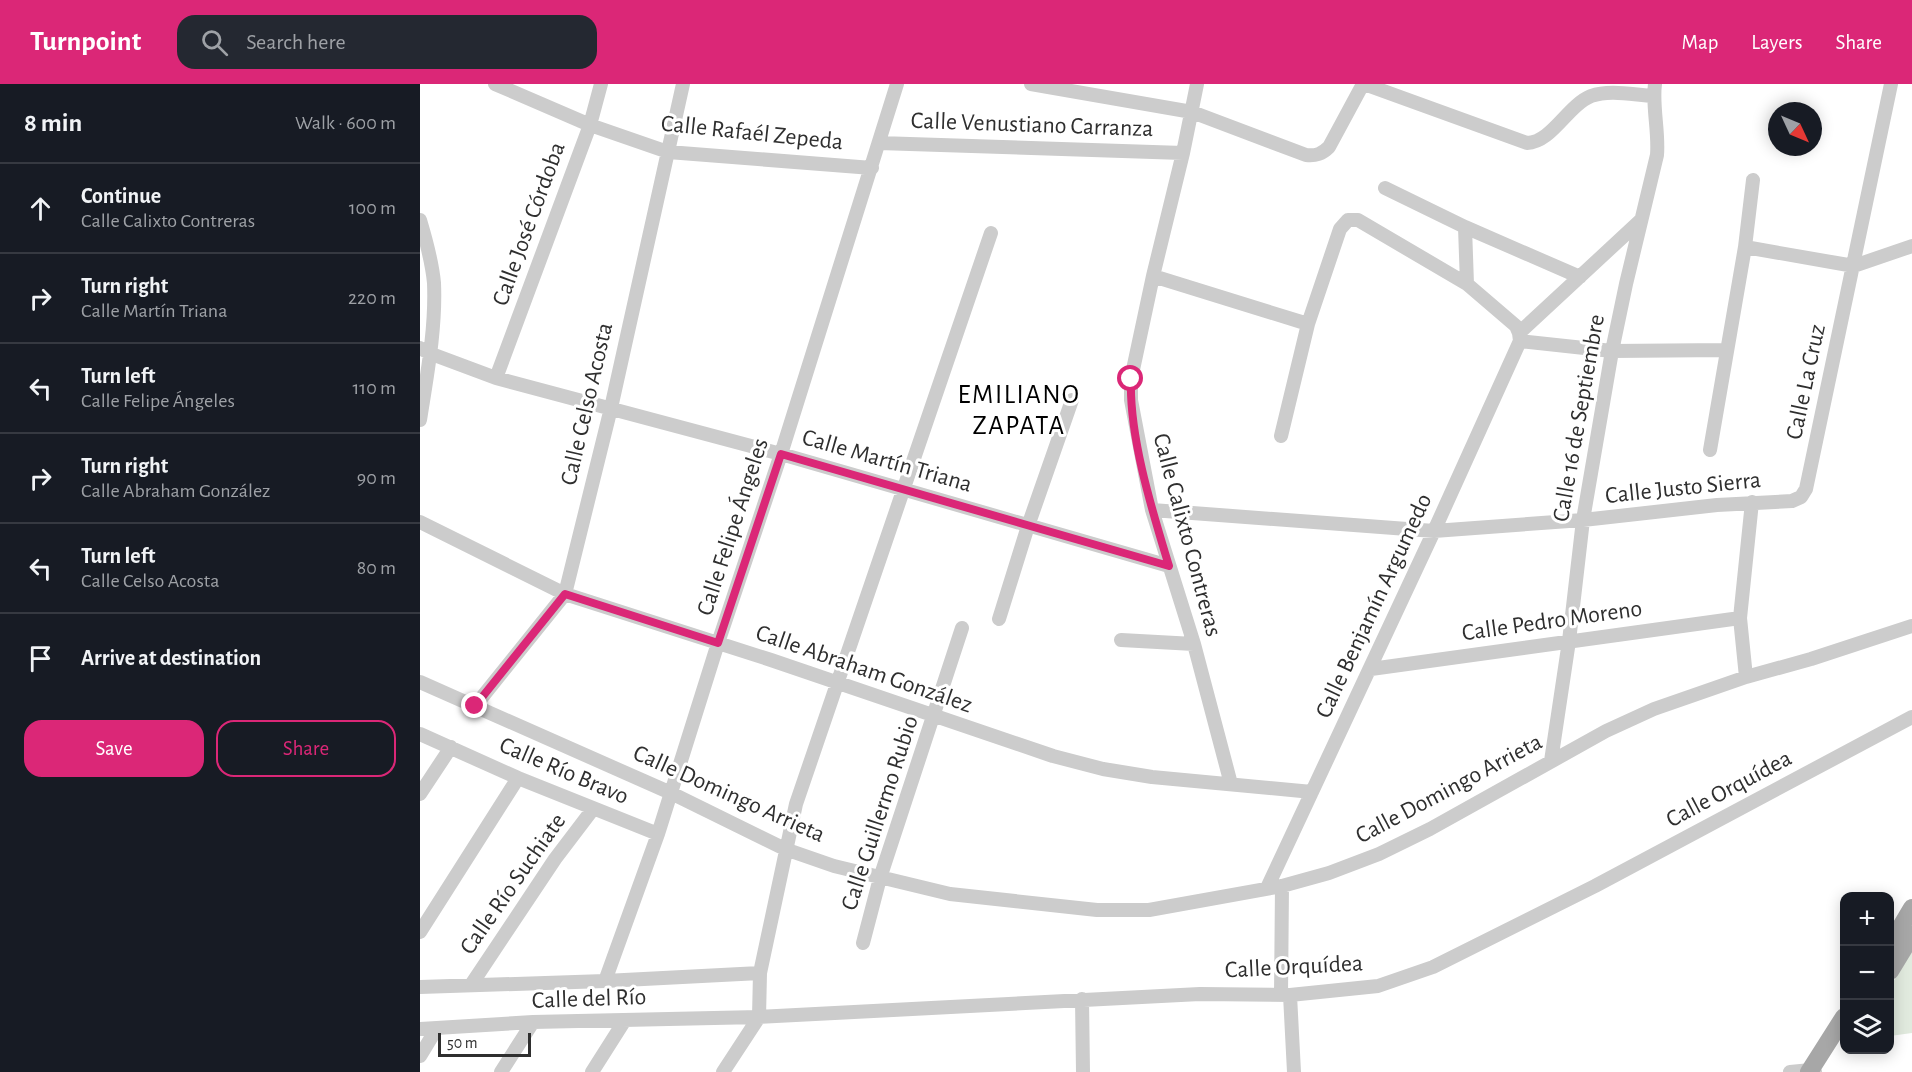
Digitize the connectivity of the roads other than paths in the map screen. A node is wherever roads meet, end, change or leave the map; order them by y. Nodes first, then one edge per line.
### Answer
1 (495, 84) edge
2 (601, 84) edge
3 (683, 84) edge
4 (897, 84) edge
5 (1030, 84) edge
6 (1197, 84) edge
7 (1363, 84) edge
8 (1891, 84) edge
9 (1654, 90) edge
10 (1192, 112) junction
11 (590, 125) junction
12 (879, 143) junction
13 (668, 152) junction
14 (1183, 153) junction
15 (872, 168) junction
16 (1753, 180) dead end
17 (1385, 188) dead end
18 (420, 220) edge
19 (1641, 220) junction
20 (1465, 226) junction
21 (991, 233) dead end
22 (1912, 246) edge
23 (1744, 247) junction
24 (1854, 266) junction
25 (1153, 276) junction
26 (1580, 277) junction
27 (1467, 284) junction
28 (1308, 324) junction
29 (1520, 337) junction
30 (1726, 350) junction
31 (424, 351) edge
32 (1612, 351) junction
33 (496, 378) junction
34 (1072, 400) dead end
35 (611, 408) junction
36 (420, 420) edge
37 (1281, 436) dead end
38 (1710, 450) dead end
39 (781, 454) junction
40 (903, 489) junction
41 (1792, 501) joint
42 (1752, 502) junction
43 (1152, 510) junction
44 (1584, 520) junction
45 (420, 522) edge
46 (1028, 526) junction
47 (1434, 531) junction
48 (1169, 566) junction
49 (565, 594) junction
50 (1740, 618) junction
51 (999, 619) dead end
52 (1912, 626) edge
53 (963, 628) dead end
54 (1121, 640) dead end
55 (1569, 641) junction
56 (718, 643) junction
57 (1194, 644) junction
58 (1371, 669) junction
59 (1746, 677) junction
60 (420, 682) edge
61 (837, 682) junction
62 (475, 706) junction
63 (934, 717) junction
64 (1912, 717) edge
65 (420, 734) edge
66 (451, 747) junction
67 (1551, 761) junction
68 (518, 778) junction
69 (1231, 784) junction
70 (1312, 792) junction
71 (671, 793) junction
72 (420, 794) edge
73 (593, 809) junction
74 (658, 834) junction
75 (785, 849) junction
76 (880, 878) junction
77 (1274, 887) junction
78 (1912, 908) edge
79 (420, 932) edge
80 (1912, 935) edge
81 (1894, 938) edge
82 (863, 943) dead end
83 (1894, 964) edge
84 (759, 979) junction
85 (605, 981) junction
86 (471, 985) junction
87 (420, 987) edge
88 (1283, 993) junction
89 (1082, 999) junction
90 (759, 1014) junction
91 (625, 1020) junction
92 (533, 1022) junction
93 (1840, 1026) edge
94 (437, 1028) junction
95 (420, 1029) edge
96 (1840, 1044) edge
97 (420, 1056) edge
98 (501, 1072) edge
99 (592, 1072) edge
100 (723, 1072) edge
101 (1083, 1072) edge
102 (1294, 1072) edge
103 (1790, 1072) edge
104 (1814, 1072) edge

1 - 11 street, Calle Rafaél Zepeda
2 - 11 street, Calle José Córdoba
3 - 13 street, Calle Celso Acosta
4 - 12 street, Calle Felipe Ángeles
5 - 10 street
6 - 10 street, Calle Calixto Contreras
7 - 9 street
7 - 10 street
8 - 24 street, Calle La Cruz
9 - 19 street, Calle 16 de Septiembre
10 - 14 street, Calle Calixto Contreras
11 - 13 street, Calle Rafaél Zepeda
11 - 33 street, Calle José Córdoba
12 - 14 street, Calle Venustiano Carranza
12 - 15 street, Calle Felipe Ángeles
13 - 15 street, Calle Rafaél Zepeda
13 - 35 street, Calle Celso Acosta
14 - 25 street, Calle Calixto Contreras
15 - 39 street, Calle Felipe Ángeles
16 - 23 street
17 - 20 street
18 - 31 street
19 - 26 street
19 - 32 street, Calle 16 de Septiembre
20 - 26 street
20 - 27 street
21 - 40 street
22 - 24 street
23 - 24 street
23 - 30 street
24 - 41 street, Calle La Cruz
25 - 28 street
25 - 43 street, Calle Calixto Contreras
26 - 29 street
27 - 28 street
27 - 29 street
28 - 37 street
29 - 32 street
29 - 47 street, Calle Benjamín Argumedo
30 - 32 street
30 - 38 street
31 - 33 street, Calle Martín Triana
31 - 36 street
32 - 44 street, Calle 16 de Septiembre
33 - 35 street, Calle Martín Triana
34 - 46 street
35 - 39 street, Calle Martín Triana
35 - 49 street, Calle Celso Acosta
39 - 40 street, Calle Martín Triana
39 - 56 street, Calle Felipe Ángeles
40 - 46 street, Calle Martín Triana
40 - 61 street
41 - 42 street, Calle Justo Sierra
42 - 44 street, Calle Justo Sierra
42 - 50 street
43 - 47 street, Calle Justo Sierra
43 - 48 street, Calle Calixto Contreras
44 - 47 street, Calle Justo Sierra
44 - 55 street, Calle 16 de Septiembre
45 - 49 street, Calle Abraham González
46 - 48 street, Calle Martín Triana
46 - 51 street
47 - 58 street, Calle Benjamín Argumedo
48 - 57 street, Calle Calixto Contreras
49 - 56 street, Calle Abraham González
49 - 62 street, Calle Celso Acosta
50 - 55 street, Calle Pedro Moreno
50 - 59 street
52 - 59 street, Calle Domingo Arrieta
53 - 63 street, Calle Guillermo Rubio
54 - 57 street
55 - 58 street, Calle Pedro Moreno
55 - 67 street, Calle 16 de Septiembre
56 - 61 street, Calle Abraham González
56 - 71 street, Calle Felipe Ángeles
57 - 69 street, Calle Calixto Contreras
58 - 70 street, Calle Benjamín Argumedo
59 - 67 street, Calle Domingo Arrieta
60 - 62 street, Calle Domingo Arrieta
61 - 63 street, Calle Abraham González
61 - 75 street
62 - 71 street, Calle Domingo Arrieta
63 - 69 street, Calle Abraham González
63 - 76 street, Calle Guillermo Rubio
64 - 88 street, Calle Orquídea
65 - 66 street, Calle Río Bravo
66 - 68 street, Calle Río Bravo
66 - 72 street
67 - 77 street, Calle Domingo Arrieta
68 - 73 street, Calle Río Bravo
68 - 79 street
69 - 70 street, Calle Abraham González
70 - 77 street, Calle Benjamín Argumedo
71 - 74 street, Calle Felipe Ángeles
71 - 75 street, Calle Domingo Arrieta
73 - 74 street, Calle Río Bravo
73 - 86 street, Calle Río Suchiate
74 - 85 street, Calle Felipe Ángeles
75 - 76 street, Calle Domingo Arrieta
75 - 84 street
76 - 77 street, Calle Domingo Arrieta
76 - 82 street, Calle Guillermo Rubio
77 - 88 street
78 - 81 main road
80 - 83 main road
84 - 85 street
84 - 90 street
85 - 86 street
86 - 87 street
88 - 89 street, Calle Orquídea
88 - 102 street
89 - 90 street, Calle Orquídea
89 - 101 street
90 - 91 street, Calle del Río
90 - 100 street
91 - 92 street, Calle del Río
91 - 99 street
92 - 94 street, Calle del Río
92 - 98 street
93 - 104 main road
94 - 95 street, Calle del Río
94 - 97 street
96 - 104 main road
103 - 104 street

